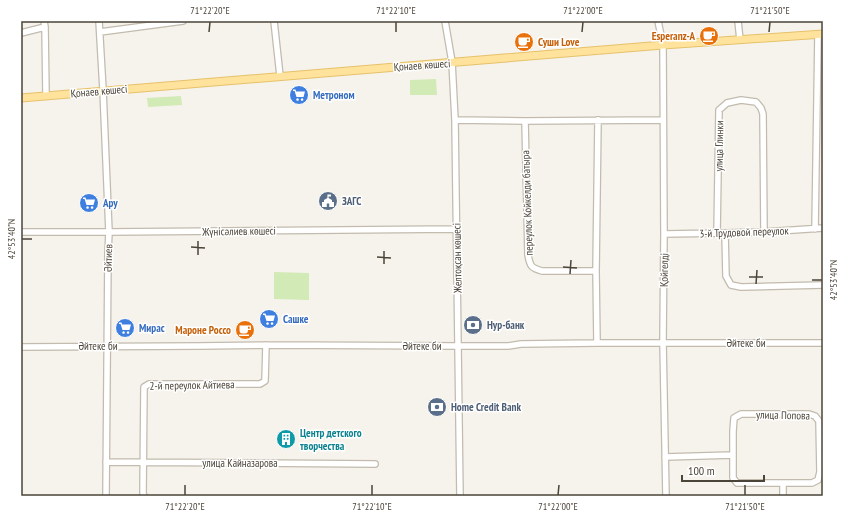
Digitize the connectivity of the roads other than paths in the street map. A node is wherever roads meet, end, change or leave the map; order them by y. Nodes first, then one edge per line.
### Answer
1 (99, 21) edge
2 (183, 21) edge
3 (274, 21) edge
4 (445, 21) edge
5 (658, 21) edge
6 (738, 21) edge
7 (44, 24) edge
8 (100, 32) junction
9 (21, 33) edge
10 (821, 34) edge
11 (740, 40) junction
12 (662, 45) junction
13 (452, 62) junction
14 (280, 76) junction
15 (103, 90) junction
16 (46, 95) junction
17 (21, 98) edge
18 (455, 120) junction
19 (598, 120) junction
20 (663, 120) junction
21 (525, 121) junction
22 (815, 228) junction
23 (823, 228) edge
24 (456, 229) junction
25 (21, 232) edge
26 (109, 232) junction
27 (764, 232) junction
28 (717, 233) junction
29 (664, 234) junction
30 (725, 234) junction
31 (596, 271) junction
32 (823, 285) edge
33 (823, 342) edge
34 (597, 343) junction
35 (663, 343) junction
36 (266, 345) junction
37 (107, 346) junction
38 (458, 346) junction
39 (21, 347) edge
40 (733, 455) junction
41 (665, 457) junction
42 (106, 462) junction
43 (144, 462) junction
44 (375, 464) dead end
45 (783, 483) junction
46 (106, 496) edge
47 (144, 496) edge
48 (460, 496) edge
49 (666, 496) edge
50 (783, 496) edge

1 - 8 street, Әйтиев
2 - 8 street
3 - 14 street
4 - 13 street, Желтоқсан көшесі
5 - 12 street, Қойгелді
6 - 11 street
7 - 9 street
7 - 16 street
8 - 15 street, Әйтиев
10 - 11 main road, Қонаев көшесі
10 - 22 street
11 - 12 main road, Қонаев көшесі
12 - 13 main road, Қонаев көшесі
12 - 20 street, Қойгелді
13 - 14 main road, Қонаев көшесі
13 - 18 street, Желтоқсан көшесі
14 - 15 main road, Қонаев көшесі
15 - 16 main road, Қонаев көшесі
15 - 26 street, Әйтиев
16 - 17 main road, Қонаев көшесі
18 - 21 street
18 - 24 street, Желтоқсан көшесі
19 - 20 street
19 - 21 street
19 - 31 street
20 - 29 street, Қойгелді
21 - 31 street, переулок Койкелди батыра
22 - 23 street, 3-й Трудовой переулок
22 - 27 street, 3-й Трудовой переулок
24 - 26 street, Жүнісәлиев көшесі
24 - 38 street, Желтоқсан көшесі
25 - 26 street, Жүнісәлиев көшесі
26 - 37 street, Әйтиев
27 - 28 street, улица Глинки
27 - 30 street, 3-й Трудовой переулок
28 - 29 street, 3-й Трудовой переулок
28 - 30 street, 3-й Трудовой переулок
29 - 35 street, Қойгелді
30 - 32 street
31 - 34 street
33 - 35 street, Әйтеке би
34 - 35 street, Әйтеке би
34 - 38 street, Әйтеке би
35 - 41 street, Қойгелді
36 - 37 street, Әйтеке би
36 - 38 street, Әйтеке би
36 - 43 street, 2-й переулок Айтиева
37 - 39 street, Әйтеке би
37 - 42 street, Әйтиев
38 - 48 street, Желтоқсан көшесі
40 - 41 street
40 - 45 street, улица Попова
40 - 45 street, улица Попова
41 - 49 street, Қойгелді
42 - 43 street, улица Кайназарова
42 - 46 street, Әйтиев
43 - 44 street, улица Кайназарова
43 - 47 street, 2-й переулок Айтиева
45 - 50 street

